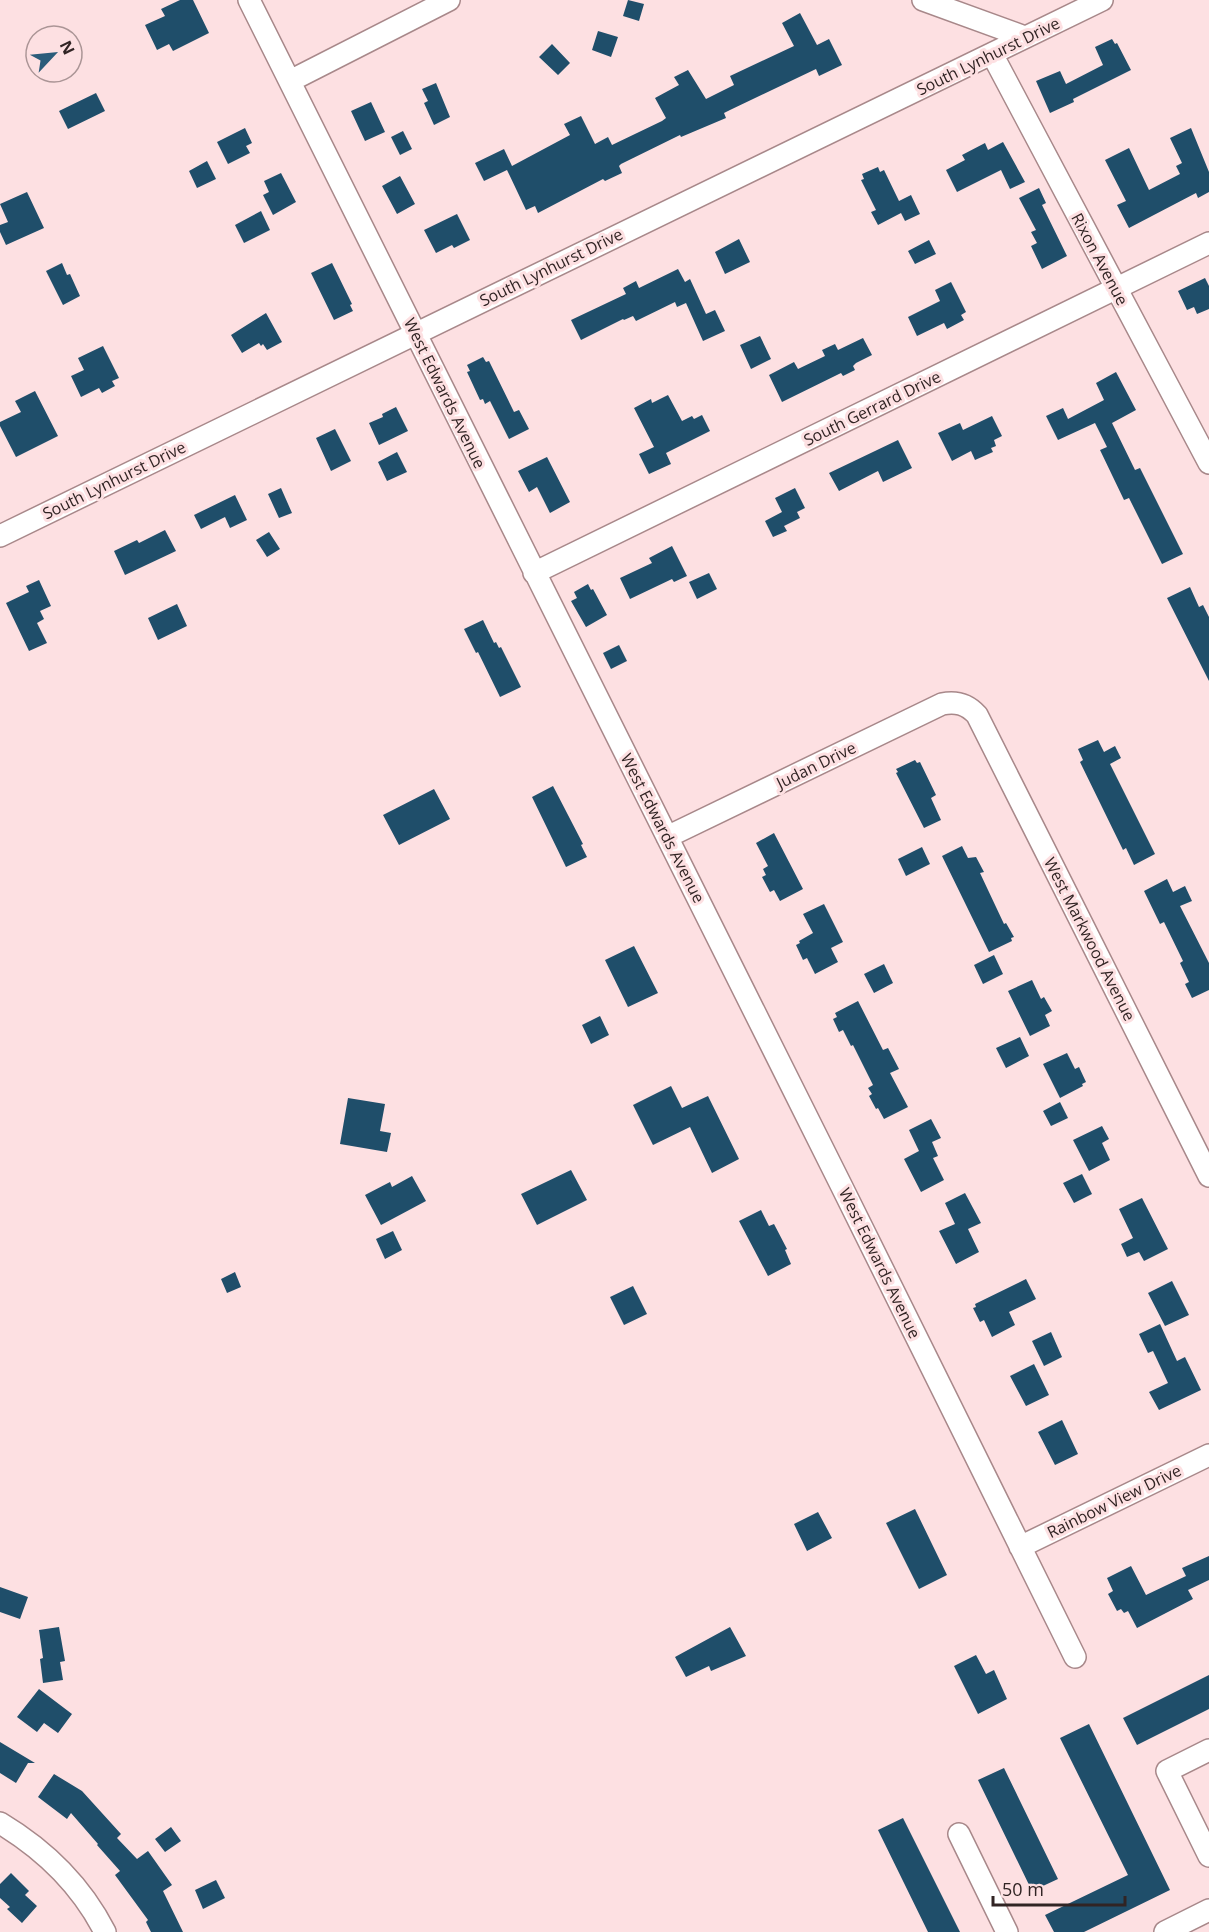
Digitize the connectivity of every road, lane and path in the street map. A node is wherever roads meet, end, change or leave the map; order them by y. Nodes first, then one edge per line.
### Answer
1 (249, 0) edge
2 (449, 0) edge
3 (923, 0) edge
4 (1102, 0) edge
5 (1025, 38) junction
6 (992, 54) junction
7 (290, 81) junction
8 (1209, 243) edge
9 (1116, 288) junction
10 (416, 333) junction
11 (1209, 463) edge
12 (0, 536) edge
13 (534, 573) junction
14 (966, 705) joint
15 (667, 837) junction
16 (1209, 1176) edge
17 (1209, 1455) edge
18 (1020, 1547) junction
19 (1075, 1657) dead end
20 (1209, 1750) edge
21 (0, 1823) edge
22 (959, 1834) dead end
23 (1209, 1857) edge
24 (1209, 1910) edge
25 (105, 1932) edge
26 (1007, 1932) edge
27 (1165, 1932) edge

1 - 7 street, West Edwards Avenue
2 - 7 street
3 - 5 street
4 - 5 street, South Lynhurst Drive
5 - 6 street, South Lynhurst Drive
6 - 9 street, Rixon Avenue
6 - 10 street, South Lynhurst Drive
7 - 10 street, West Edwards Avenue
8 - 9 street, South Gerrard Drive
9 - 11 street, Rixon Avenue
9 - 13 street, South Gerrard Drive
10 - 12 street, South Lynhurst Drive
10 - 13 street, West Edwards Avenue
13 - 15 street, West Edwards Avenue
14 - 15 street, Judan Drive
14 - 16 street, West Markwood Avenue
15 - 18 street, West Edwards Avenue
17 - 18 street, Rainbow View Drive
18 - 19 street, West Edwards Avenue
20 - 23 street
21 - 25 street
22 - 26 street
24 - 27 street

